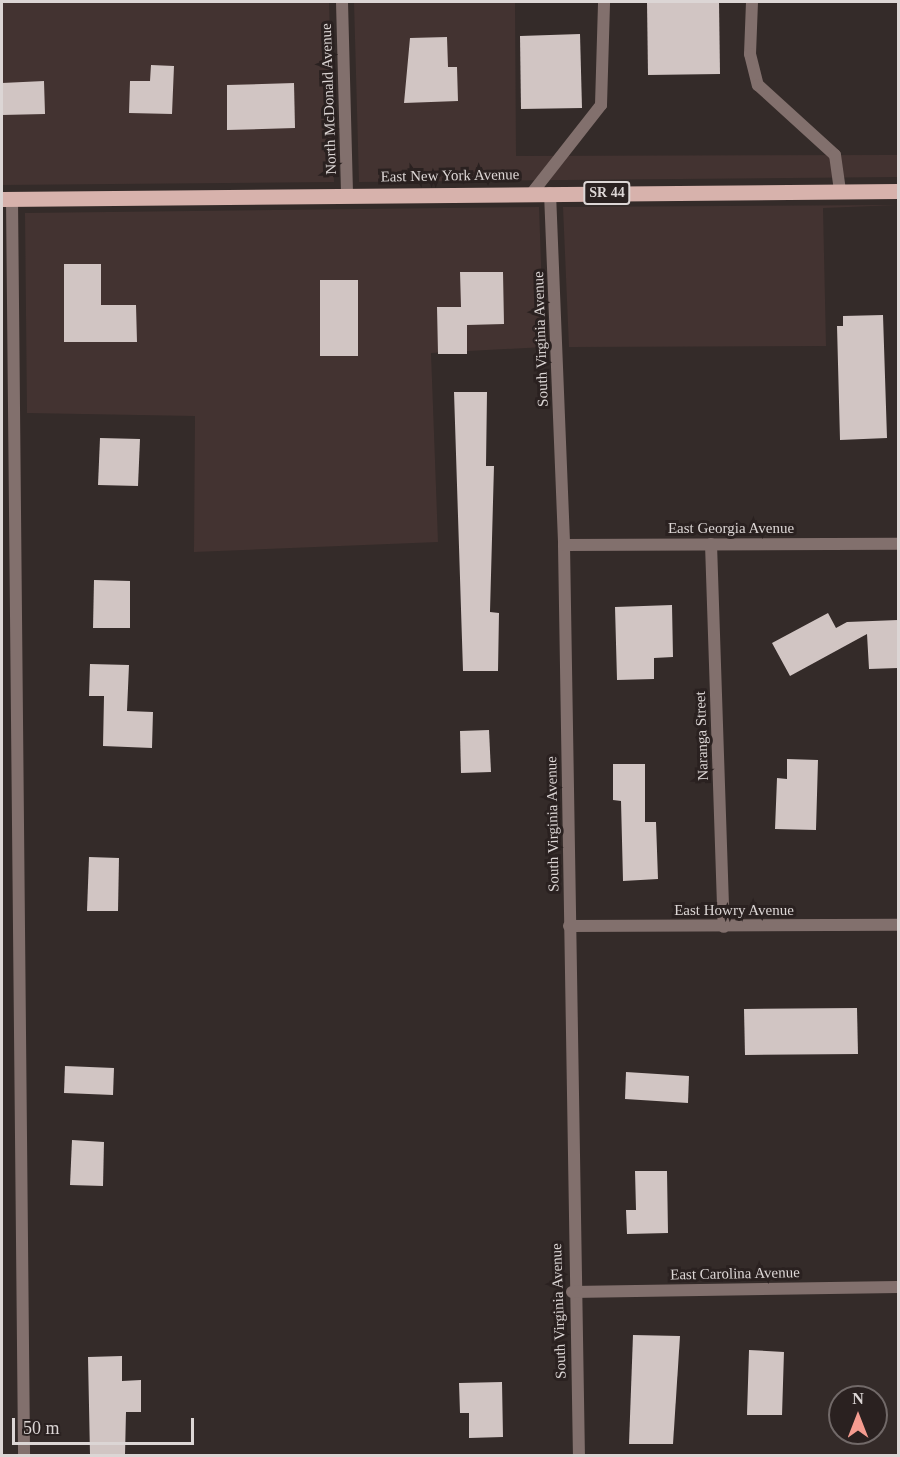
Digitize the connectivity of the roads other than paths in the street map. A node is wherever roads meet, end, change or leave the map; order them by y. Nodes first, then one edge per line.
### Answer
1 (342, 2) edge
2 (604, 2) edge
3 (752, 2) edge
4 (840, 191) junction
5 (898, 191) edge
6 (532, 193) junction
7 (550, 193) junction
8 (347, 196) junction
9 (7, 199) edge
10 (711, 544) junction
11 (898, 544) edge
12 (564, 545) junction
13 (898, 925) edge
14 (569, 926) junction
15 (724, 927) junction
16 (898, 1287) edge
17 (572, 1292) junction
18 (24, 1455) edge
19 (579, 1455) edge

1 - 8 street, North McDonald Avenue
2 - 6 street
3 - 4 street
4 - 5 main road, East New York Avenue / SR 44
4 - 7 main road, East New York Avenue / SR 44
6 - 7 main road, East New York Avenue / SR 44
6 - 8 main road, East New York Avenue / SR 44
7 - 12 street, South Virginia Avenue
8 - 9 main road, East New York Avenue / SR 44
9 - 18 street
10 - 11 street, East Georgia Avenue
10 - 12 street, East Georgia Avenue
10 - 15 street, Naranga Street
12 - 14 street, South Virginia Avenue
13 - 15 street, East Howry Avenue
14 - 15 street, East Howry Avenue
14 - 17 street, South Virginia Avenue
16 - 17 street, East Carolina Avenue
17 - 19 street, South Virginia Avenue

